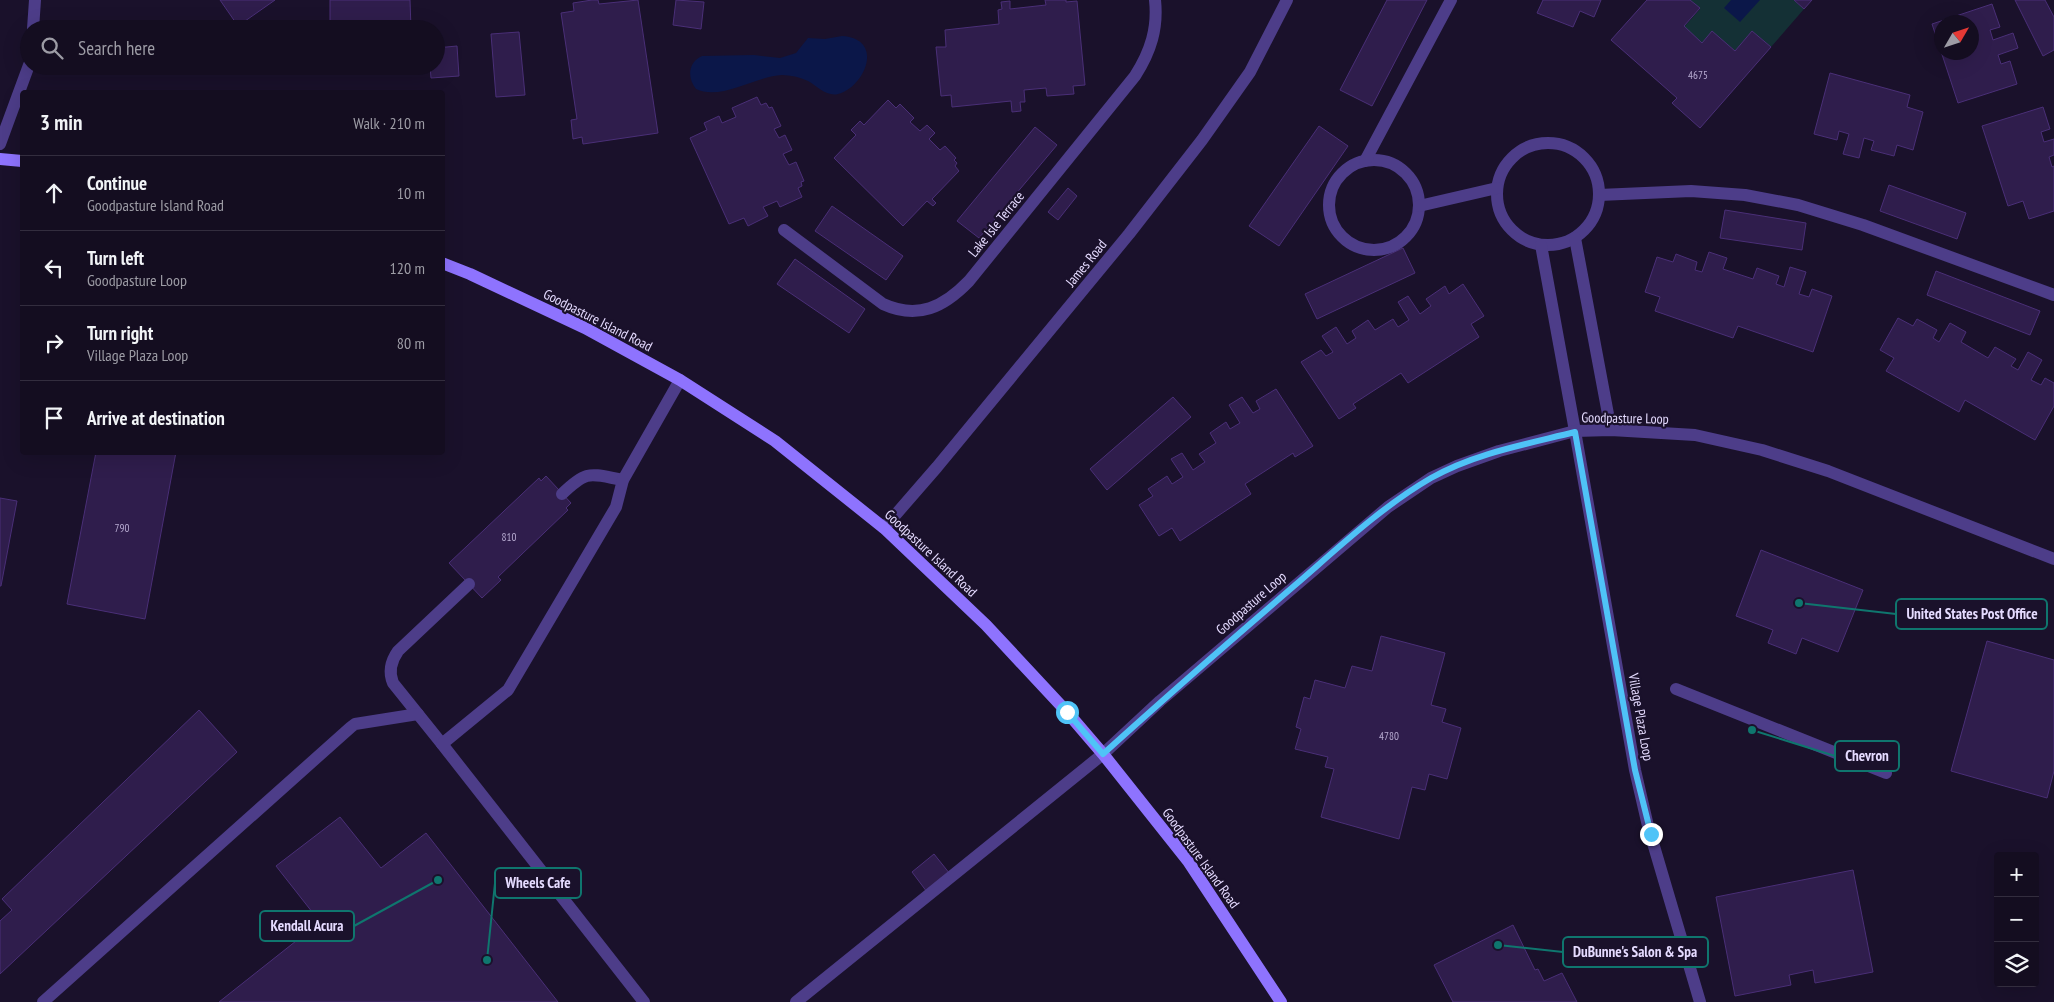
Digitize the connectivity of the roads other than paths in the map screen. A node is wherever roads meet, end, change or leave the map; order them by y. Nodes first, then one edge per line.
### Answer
1 (35, 0) edge
2 (1155, 0) edge
3 (1287, 0) edge
4 (1451, 0) edge
5 (34, 20) edge
6 (25, 75) edge
7 (0, 144) edge
8 (0, 159) edge
9 (20, 161) edge
10 (1364, 161) junction
11 (1497, 188) junction
12 (1599, 195) junction
13 (1419, 206) junction
14 (784, 230) dead end
15 (1575, 238) junction
16 (1541, 245) junction
17 (445, 264) edge
18 (2054, 295) edge
19 (680, 380) junction
20 (1611, 430) junction
21 (1575, 432) junction
22 (623, 480) junction
23 (562, 494) dead end
24 (884, 528) junction
25 (2054, 559) edge
26 (469, 584) dead end
27 (1676, 689) dead end
28 (418, 714) junction
29 (442, 744) junction
30 (1103, 754) junction
31 (1886, 772) dead end
32 (42, 1002) edge
33 (644, 1002) edge
34 (796, 1002) edge
35 (1282, 1002) edge
36 (1700, 1002) edge

1 - 5 street
2 - 14 street, Lake Isle Terrace
3 - 24 street, James Road
4 - 10 street
6 - 7 street
8 - 9 main road
10 - 13 street
10 - 13 street
11 - 12 street
11 - 13 street
11 - 16 street
12 - 15 street
12 - 18 street
15 - 16 street
15 - 20 street
16 - 21 street, Village Plaza Loop
17 - 19 main road, Goodpasture Island Road
19 - 22 street
19 - 24 main road, Goodpasture Island Road
20 - 21 street, Goodpasture Loop
20 - 25 street, Goodpasture Loop
21 - 30 street, Goodpasture Loop
21 - 36 street, Village Plaza Loop
22 - 23 street
22 - 29 street
24 - 30 main road, Goodpasture Island Road
26 - 28 street
27 - 31 street
28 - 29 street
28 - 32 street
29 - 33 street
30 - 34 street, Goodpasture Loop
30 - 35 main road, Goodpasture Island Road

